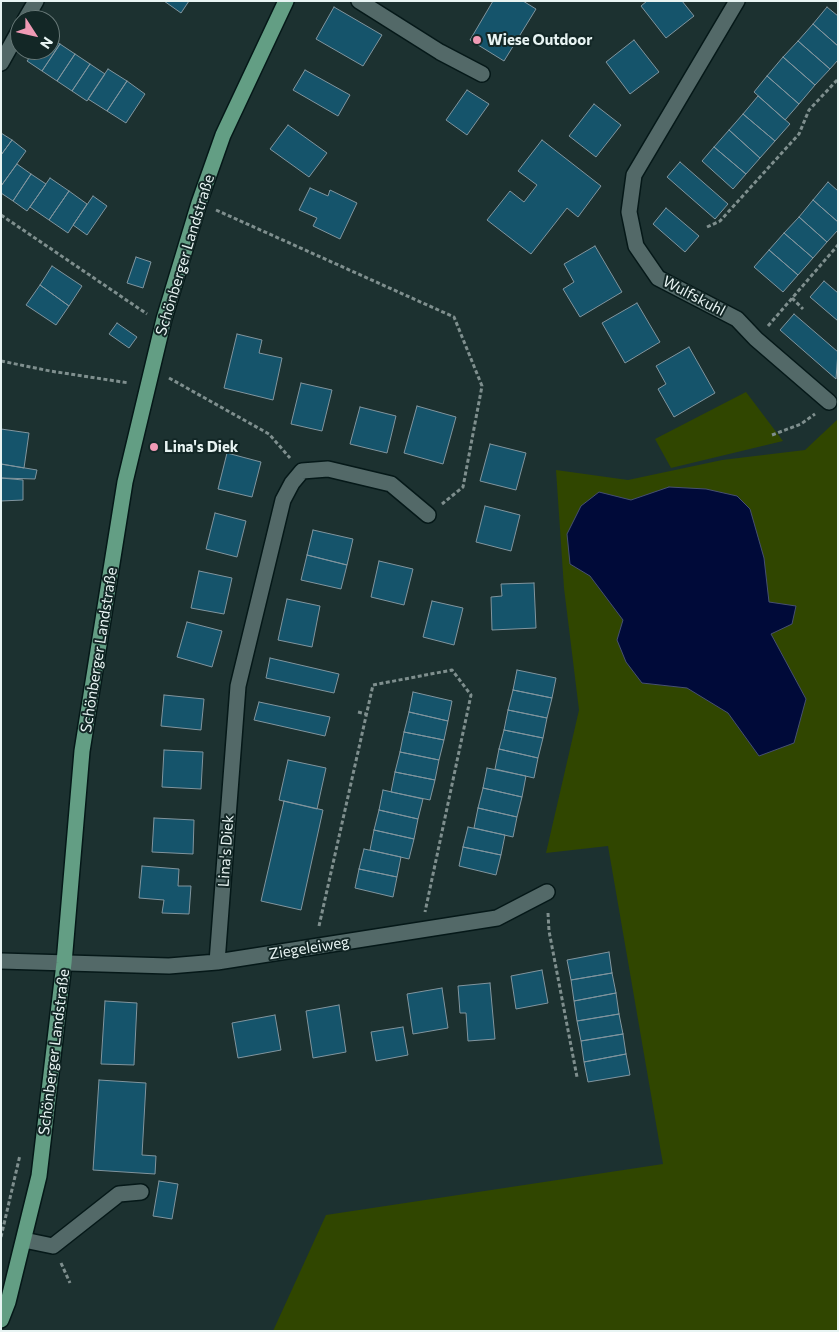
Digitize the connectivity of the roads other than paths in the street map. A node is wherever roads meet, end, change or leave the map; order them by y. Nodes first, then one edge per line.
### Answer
1 (286, 1) edge
2 (359, 1) edge
3 (737, 1) edge
4 (10, 47) edge
5 (1, 63) edge
6 (482, 74) dead end
7 (829, 402) road end
8 (428, 515) road end
9 (546, 892) road end
10 (1, 961) edge
11 (217, 962) junction
12 (64, 963) junction
13 (141, 1192) dead end
14 (24, 1240) junction
15 (1, 1320) edge

1 - 12 main road, Schönberger Landstraße
2 - 6 street
3 - 7 street, Wulfskuhl
4 - 5 street
8 - 11 street, Lina's Diek
9 - 11 street, Ziegeleiweg
10 - 12 street, Ziegeleiweg
11 - 12 street, Ziegeleiweg
12 - 14 main road, Schönberger Landstraße
13 - 14 street
14 - 15 main road, Schönberger Landstraße

